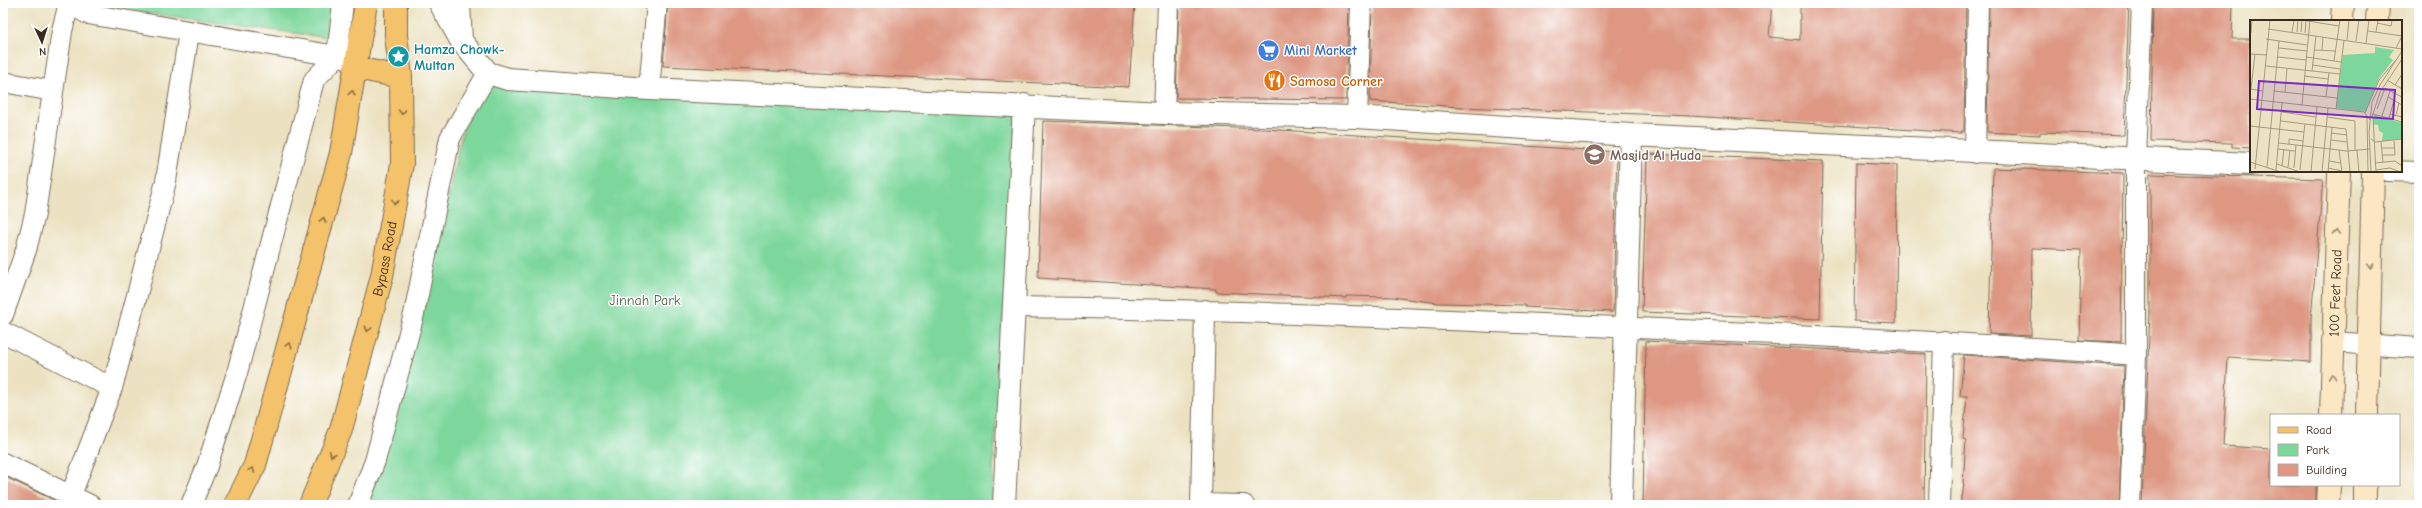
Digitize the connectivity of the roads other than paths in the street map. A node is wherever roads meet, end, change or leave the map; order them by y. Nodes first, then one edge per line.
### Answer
1 (69, 3) edge
2 (75, 3) edge
3 (343, 3) edge
4 (366, 3) edge
5 (396, 3) edge
6 (440, 3) edge
7 (460, 3) edge
8 (657, 3) edge
9 (1168, 3) edge
10 (1361, 3) edge
11 (1978, 3) edge
12 (2142, 3) edge
13 (2343, 3) edge
14 (2378, 3) edge
15 (2342, 20) edge
16 (2378, 20) edge
17 (189, 32) junction
18 (462, 42) junction
19 (350, 61) junction
20 (488, 72) junction
21 (401, 77) junction
22 (3, 82) edge
23 (649, 89) junction
24 (53, 91) junction
25 (1024, 106) junction
26 (1164, 113) junction
27 (1357, 117) junction
28 (1631, 135) junction
29 (1975, 153) junction
30 (2136, 159) junction
31 (2250, 164) edge
32 (2402, 171) edge
33 (2339, 172) edge
34 (2373, 172) edge
35 (2419, 172) edge
36 (1014, 307) junction
37 (1205, 310) junction
38 (3, 315) edge
39 (1626, 327) junction
40 (3, 332) edge
41 (1944, 341) junction
42 (2332, 342) junction
43 (2368, 346) junction
44 (2419, 348) edge
45 (2136, 355) junction
46 (112, 388) junction
47 (2331, 414) edge
48 (2367, 414) edge
49 (3, 463) edge
50 (2329, 486) edge
51 (2365, 486) edge
52 (71, 495) junction
53 (1201, 504) edge
54 (90, 505) edge
55 (191, 505) edge
56 (236, 505) edge
57 (310, 505) edge
58 (358, 505) edge
59 (1004, 505) edge
60 (1244, 505) edge
61 (1621, 505) edge
62 (1939, 505) edge
63 (2130, 505) edge
64 (2328, 505) edge
65 (2365, 505) edge

1 - 24 street
2 - 17 street
3 - 19 street
4 - 19 main road
5 - 21 main road, Bypass Road
6 - 18 street
7 - 18 street
8 - 23 street
9 - 26 street
10 - 27 street
11 - 29 street
12 - 30 street
13 - 15 main road
14 - 16 main road
17 - 19 street
17 - 46 street
18 - 20 street
19 - 21 main road
19 - 55 street
56 -> 19 main road
20 - 23 street
20 - 58 street
21 -> 57 main road, Bypass Road
22 - 24 street
23 - 25 street
24 - 38 street
25 - 26 street
25 - 36 street
26 - 27 street
27 - 28 street
28 - 29 street
28 - 39 street
29 - 30 street
30 - 31 street
30 - 45 street
32 - 35 street
42 -> 33 main road, 100 Feet Road
34 -> 43 main road
36 - 37 street
36 - 59 street
37 - 39 street
37 - 53 street
39 - 41 street
39 - 61 street
40 - 46 street
41 - 45 street
41 - 62 street
42 - 43 street
47 -> 42 main road, 100 Feet Road
43 - 44 street
43 - 48 main road
45 - 63 street
46 - 52 street
49 - 52 street
50 - 64 main road
51 - 65 main road
52 - 54 street
53 - 60 street

